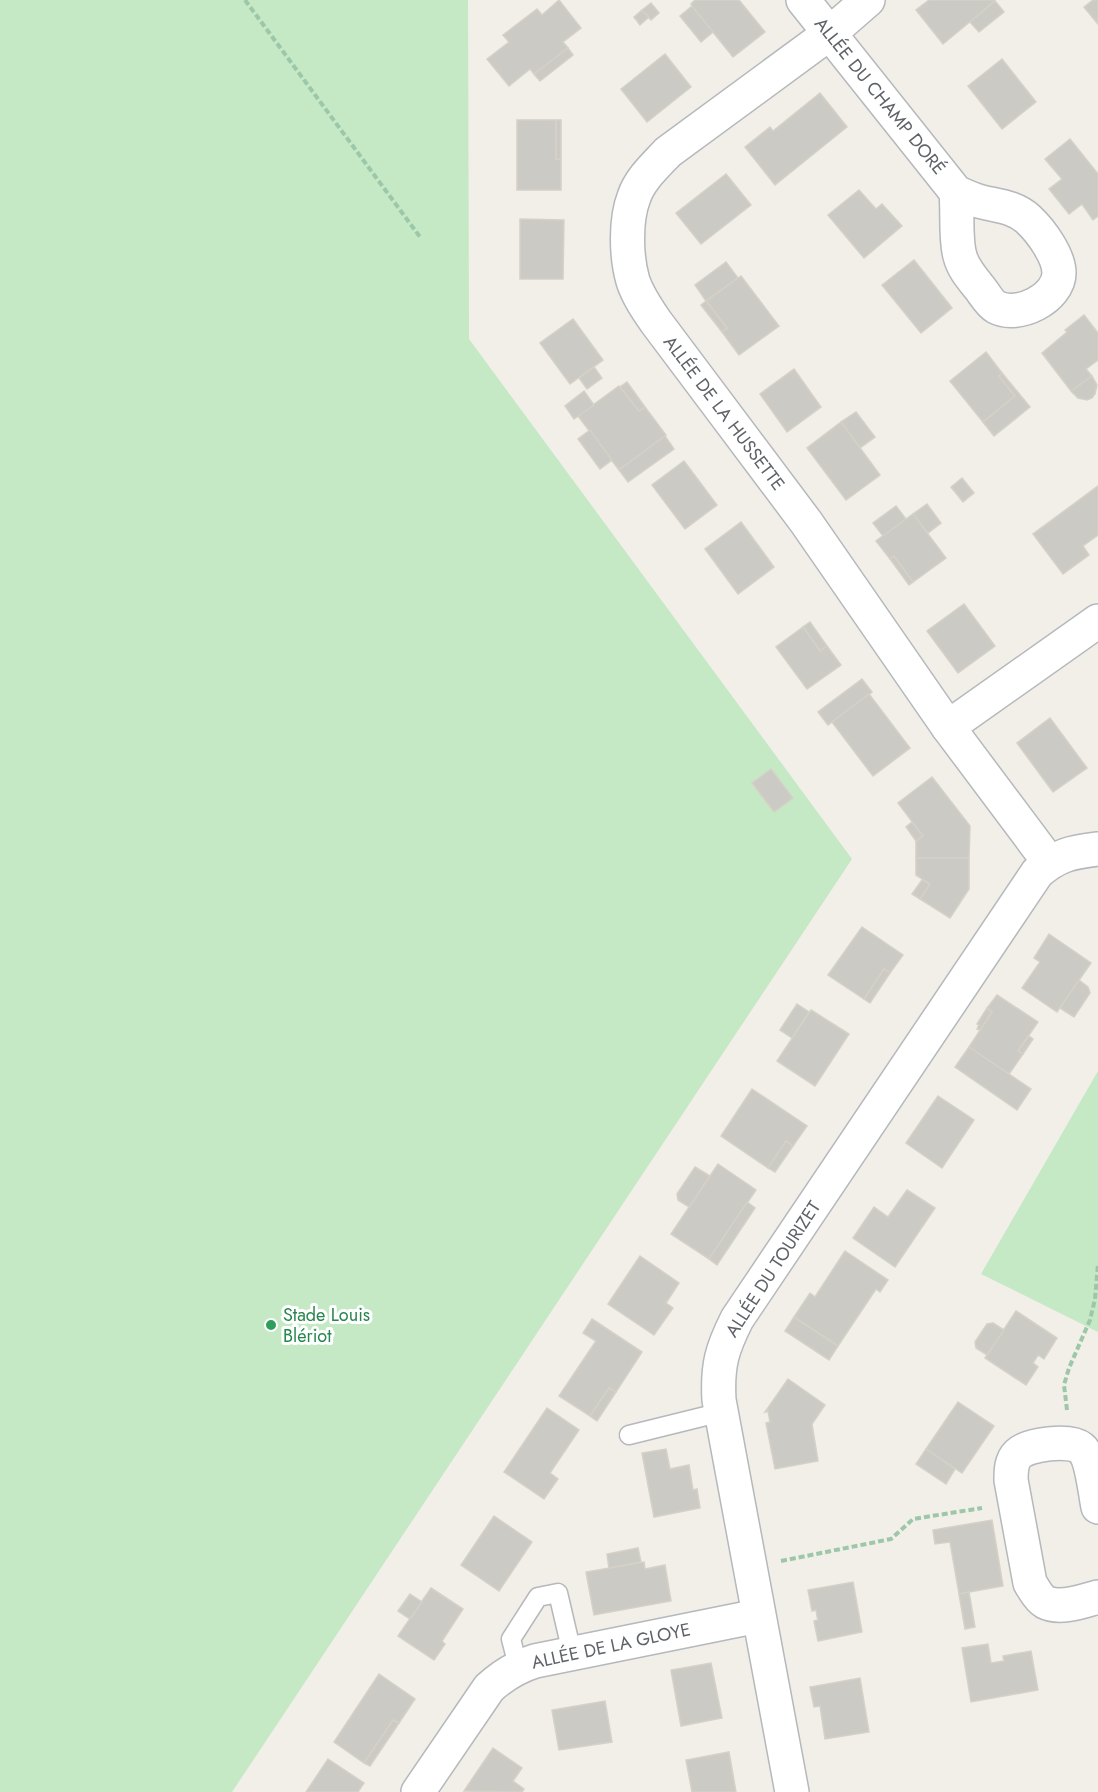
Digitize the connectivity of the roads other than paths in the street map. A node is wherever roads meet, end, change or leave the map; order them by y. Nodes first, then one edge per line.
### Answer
1 (803, 0) edge
2 (868, 0) edge
3 (831, 33) junction
4 (956, 192) dead end
5 (1098, 621) edge
6 (948, 727) junction
7 (1098, 849) edge
8 (1049, 862) junction
9 (722, 1412) junction
10 (629, 1435) dead end
11 (1098, 1507) edge
12 (1098, 1597) edge
13 (758, 1617) junction
14 (572, 1653) junction
15 (518, 1666) junction
16 (418, 1792) edge
17 (792, 1792) edge

1 - 3 street, ALLÉE DU CHAMP DORÉ
2 - 3 street, ALLÉE DE LA HUSSETTE
3 - 4 street, ALLÉE DU CHAMP DORÉ
3 - 6 street, ALLÉE DE LA HUSSETTE
5 - 6 street
6 - 8 street, ALLÉE DE LA HUSSETTE
7 - 8 street, ALLÉE DU TOURIZET
8 - 9 street, ALLÉE DU TOURIZET
9 - 10 lane
9 - 13 street, ALLÉE DU TOURIZET
11 - 12 street
13 - 14 street, ALLÉE DE LA GLOYE
13 - 17 street, ALLÉE DU TOURIZET
14 - 15 street, ALLÉE DE LA GLOYE
14 - 15 lane
15 - 16 street, ALLÉE DE LA GLOYE

